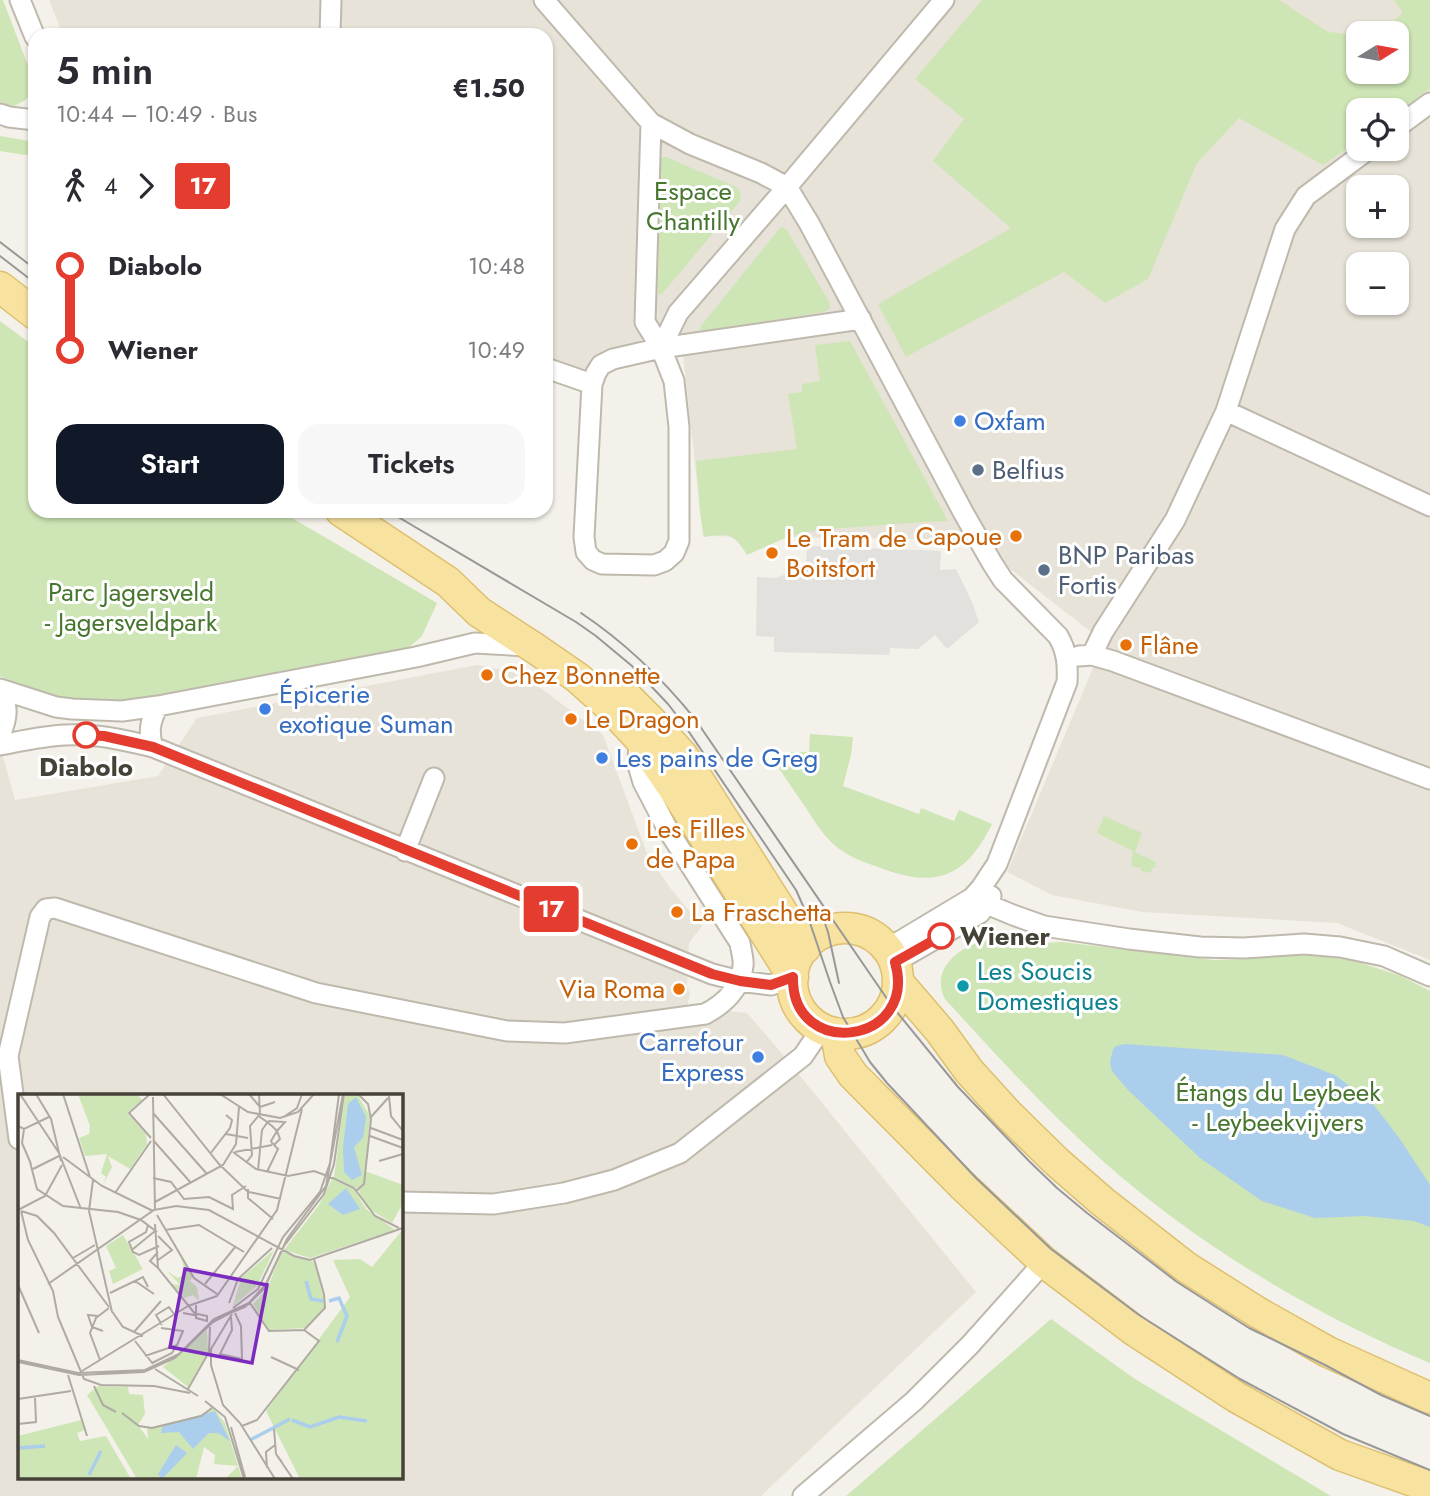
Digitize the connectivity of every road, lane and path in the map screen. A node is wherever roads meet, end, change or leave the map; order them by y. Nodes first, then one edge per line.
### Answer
1 (20, 0) edge
2 (331, 0) edge
3 (944, 0) edge
4 (550, 2) edge
5 (31, 28) edge
6 (330, 28) edge
7 (1430, 103) edge
8 (0, 114) edge
9 (1409, 118) edge
10 (28, 119) edge
11 (650, 123) junction
12 (1353, 161) edge
13 (787, 187) junction
14 (0, 287) edge
15 (28, 309) edge
16 (861, 319) junction
17 (662, 348) junction
18 (553, 370) edge
19 (592, 384) junction
20 (1226, 411) junction
21 (1430, 506) edge
22 (352, 518) edge
23 (448, 582) junction
24 (533, 647) junction
25 (1092, 655) junction
26 (1067, 657) junction
27 (0, 691) edge
28 (158, 706) junction
29 (0, 735) edge
30 (639, 738) junction
31 (0, 745) edge
32 (153, 747) junction
33 (434, 778) dead end
34 (1430, 779) edge
35 (405, 850) junction
36 (979, 901) junction
37 (805, 948) junction
38 (893, 964) junction
39 (1430, 976) edge
40 (793, 977) junction
41 (740, 981) junction
42 (829, 1030) junction
43 (18, 1131) edge
44 (402, 1202) edge
45 (1044, 1262) junction
46 (1430, 1398) edge
47 (1430, 1487) edge
48 (803, 1496) edge

1 - 5 street
2 - 6 street
3 - 13 street
4 - 11 street
7 - 9 street
8 - 10 street
11 - 13 street
11 - 17 street
12 - 20 street
13 - 16 street
13 - 17 street
14 - 15 main road
16 - 17 street
16 - 26 street
17 - 19 street
17 - 19 street
18 - 19 street
20 - 21 street
20 - 25 street
22 - 23 main road
23 - 24 main road
23 - 37 main road
24 - 28 street
24 - 30 main road
25 - 26 street
25 - 34 street
26 - 36 street
27 - 28 street
27 - 29 street
28 - 32 street
30 - 40 main road
30 - 41 street
31 - 32 street
32 - 35 street
33 - 35 street
35 - 41 street
36 - 38 street
36 - 39 street
37 - 38 main road
37 - 40 main road
38 - 42 main road
38 - 46 main road
40 - 41 street
40 - 42 main road
41 - 43 street
42 - 44 street
42 - 45 main road
45 - 47 main road
45 - 48 street

